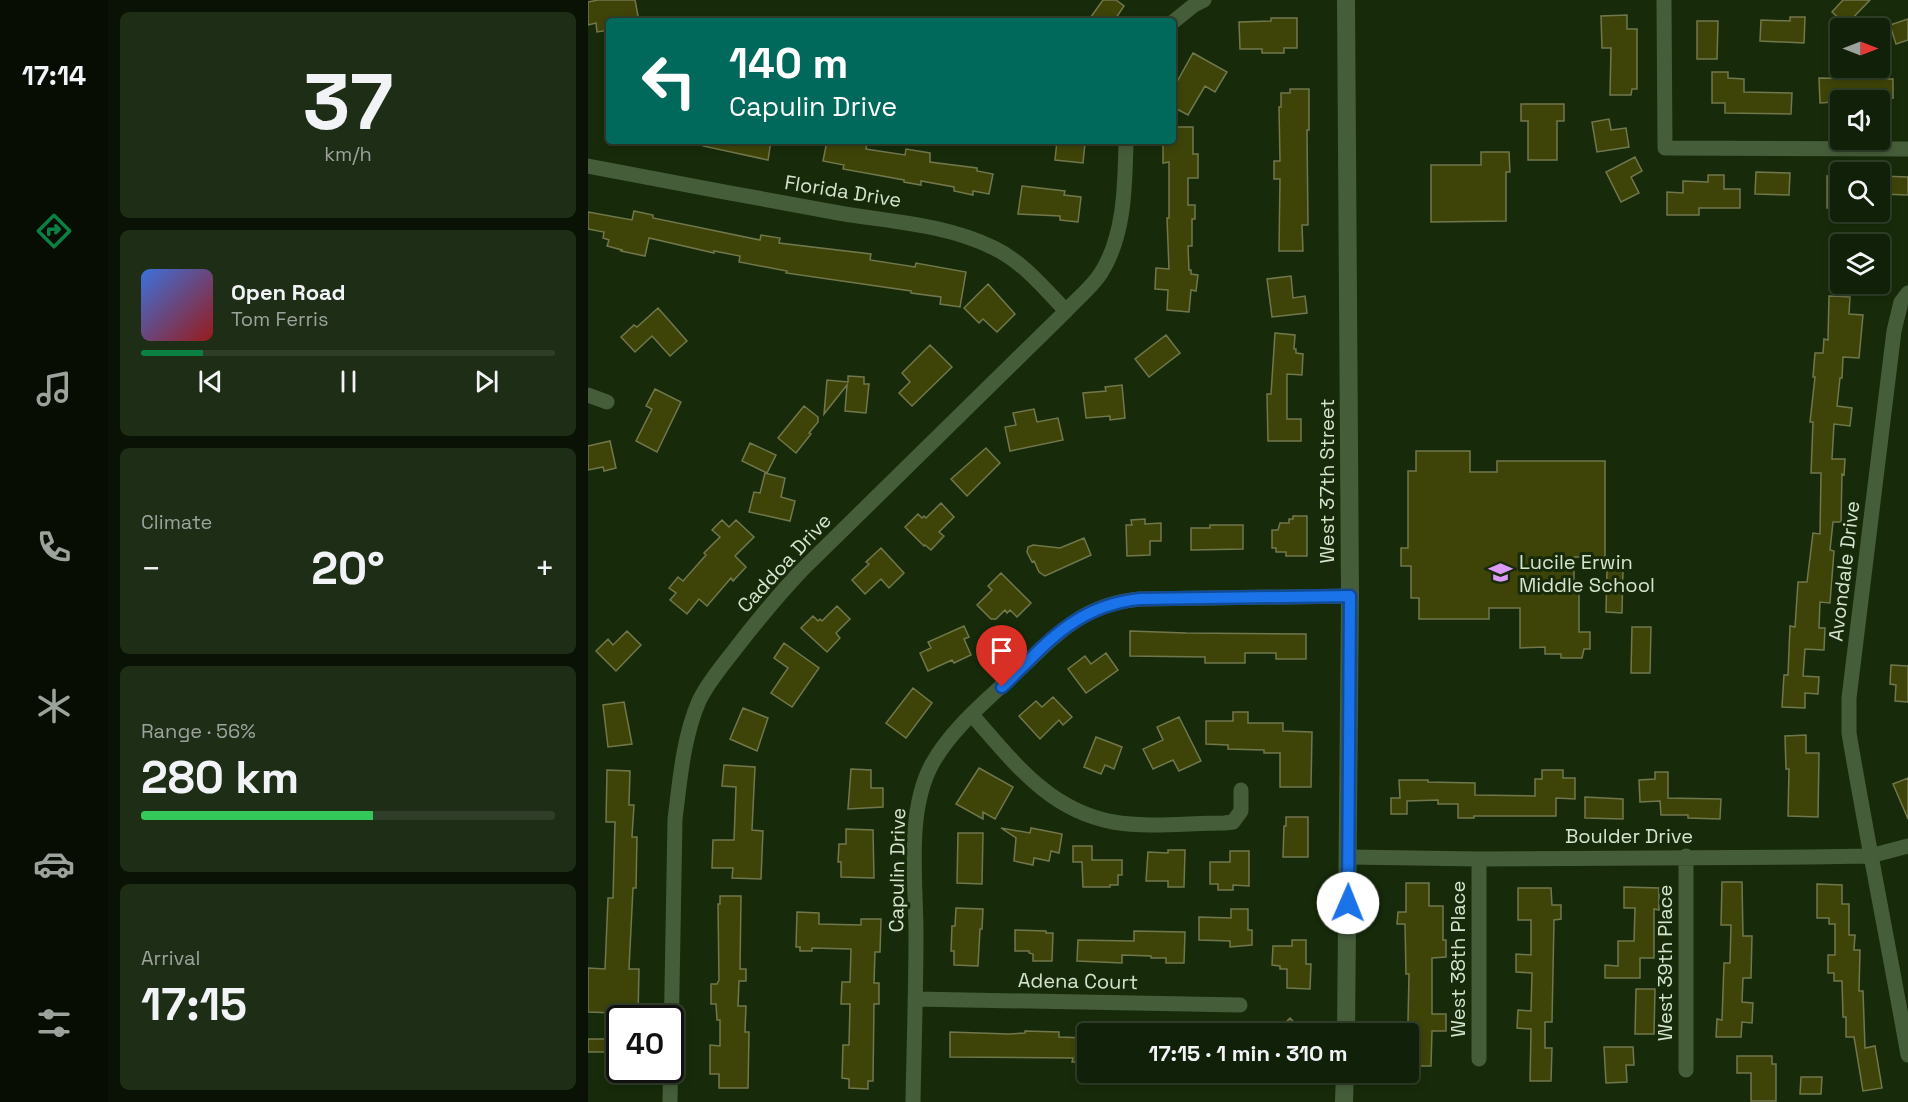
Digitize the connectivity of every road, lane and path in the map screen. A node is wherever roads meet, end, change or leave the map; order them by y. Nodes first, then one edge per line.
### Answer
1 (1204, 0) edge
2 (1346, 0) edge
3 (1664, 0) edge
4 (1176, 20) edge
5 (1126, 144) edge
6 (1908, 149) edge
7 (588, 166) edge
8 (1908, 294) edge
9 (1066, 311) junction
10 (588, 395) edge
11 (607, 402) dead end
12 (1350, 596) junction
13 (972, 715) junction
14 (1242, 790) dead end
15 (1908, 846) edge
16 (1686, 856) junction
17 (1870, 856) junction
18 (1349, 857) junction
19 (1479, 859) junction
20 (915, 999) junction
21 (1240, 1005) dead end
22 (1346, 1023) edge
23 (1908, 1054) edge
24 (1479, 1059) dead end
25 (1686, 1070) dead end
26 (1345, 1083) edge
27 (670, 1102) edge
28 (913, 1102) edge
29 (1344, 1102) edge

1 - 4 street
2 - 12 street, West 37th Street
3 - 6 street
5 - 9 street, Caddoa Drive
7 - 9 street, Florida Drive
8 - 17 street, Avondale Drive
9 - 27 street, Caddoa Drive
10 - 11 street
12 - 13 street, Capulin Drive
12 - 18 street, West 37th Street
13 - 14 street
13 - 20 street, Capulin Drive
15 - 17 street, Boulder Drive
16 - 17 street, Boulder Drive
16 - 19 street, Boulder Drive
16 - 25 street, West 39th Place
17 - 23 street, Avondale Drive
18 - 19 street, Boulder Drive
18 - 22 street, West 37th Street
19 - 24 street, West 38th Place
20 - 21 street, Adena Court
20 - 28 street, Capulin Drive
26 - 29 street

